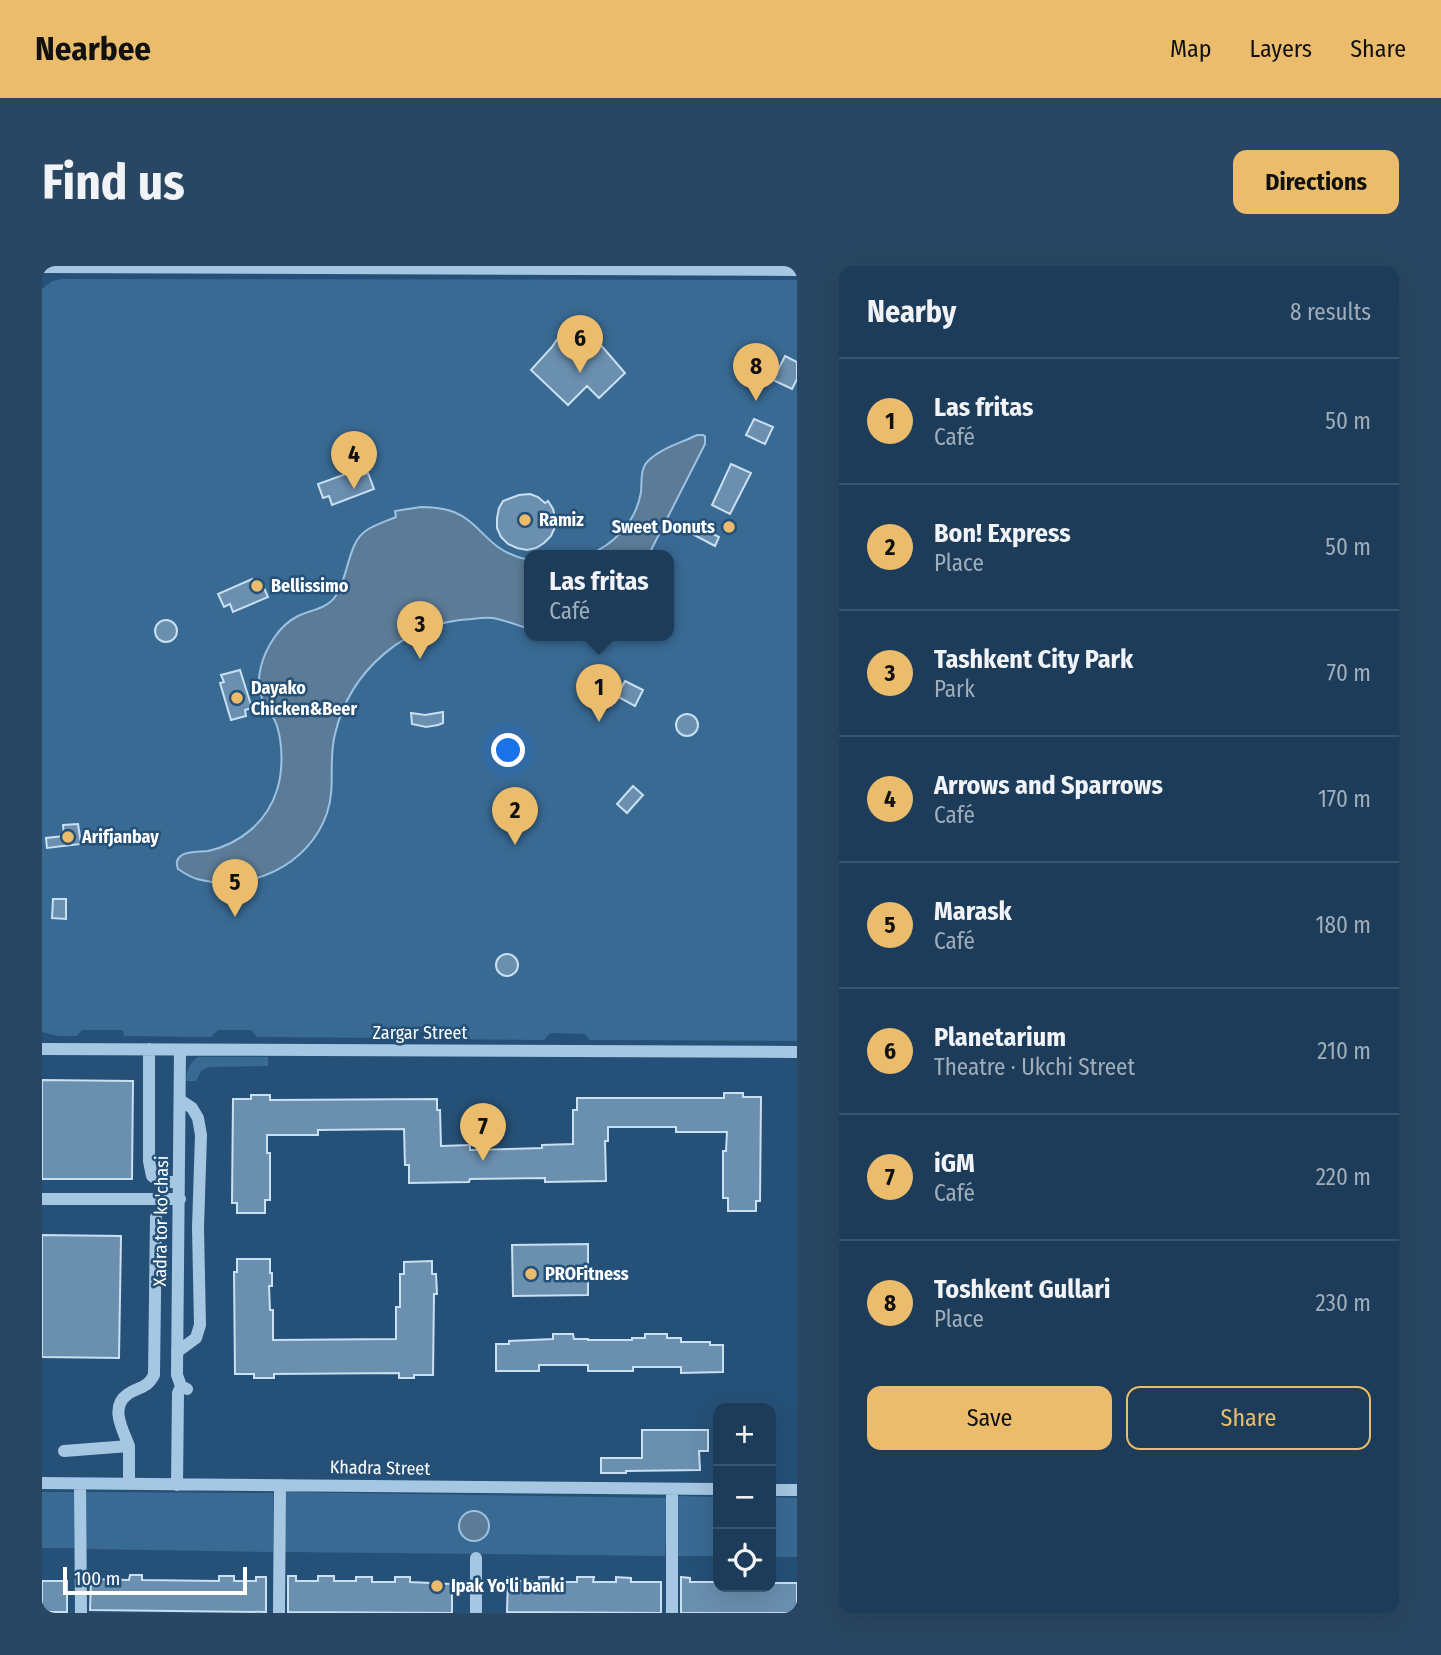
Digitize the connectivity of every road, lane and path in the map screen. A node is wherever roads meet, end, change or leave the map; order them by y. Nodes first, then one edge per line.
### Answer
1 (92, 266) edge
2 (42, 267) edge
3 (261, 267) edge
4 (335, 267) edge
5 (505, 267) edge
6 (577, 268) edge
7 (797, 270) edge
8 (42, 1049) edge
9 (149, 1049) junction
10 (180, 1050) junction
11 (797, 1052) edge
12 (180, 1100) junction
13 (179, 1182) junction
14 (42, 1199) edge
15 (180, 1199) junction
16 (156, 1217) dead end
17 (177, 1352) junction
18 (129, 1446) junction
19 (64, 1451) dead end
20 (42, 1483) edge
21 (80, 1484) junction
22 (129, 1484) junction
23 (177, 1485) junction
24 (280, 1485) junction
25 (672, 1489) junction
26 (713, 1489) edge
27 (776, 1490) edge
28 (797, 1490) edge
29 (476, 1559) dead end
30 (81, 1613) edge
31 (279, 1613) edge
32 (476, 1613) edge
33 (672, 1613) edge

1 - 2 street
1 - 3 street
3 - 4 street
4 - 5 street
5 - 6 street
6 - 7 street
8 - 9 street, Zargar Street
9 - 10 street, Zargar Street
9 - 13 street
10 - 11 street, Zargar Street
10 - 12 street, Xadra tor ko'chasi
12 - 13 street, Xadra tor ko'chasi
12 - 17 street
13 - 15 street, Xadra tor ko'chasi
14 - 15 street
15 - 17 street, Xadra tor ko'chasi
16 - 18 street
17 - 23 street, Xadra tor ko'chasi
18 - 19 street
18 - 22 street
20 - 21 street, Khadra Street
21 - 22 street, Khadra Street
21 - 30 street
22 - 23 street, Khadra Street
23 - 24 street, Khadra Street
24 - 25 street, Khadra Street
24 - 31 street
25 - 26 street, Khadra Street
25 - 33 street
27 - 28 street
29 - 32 street

